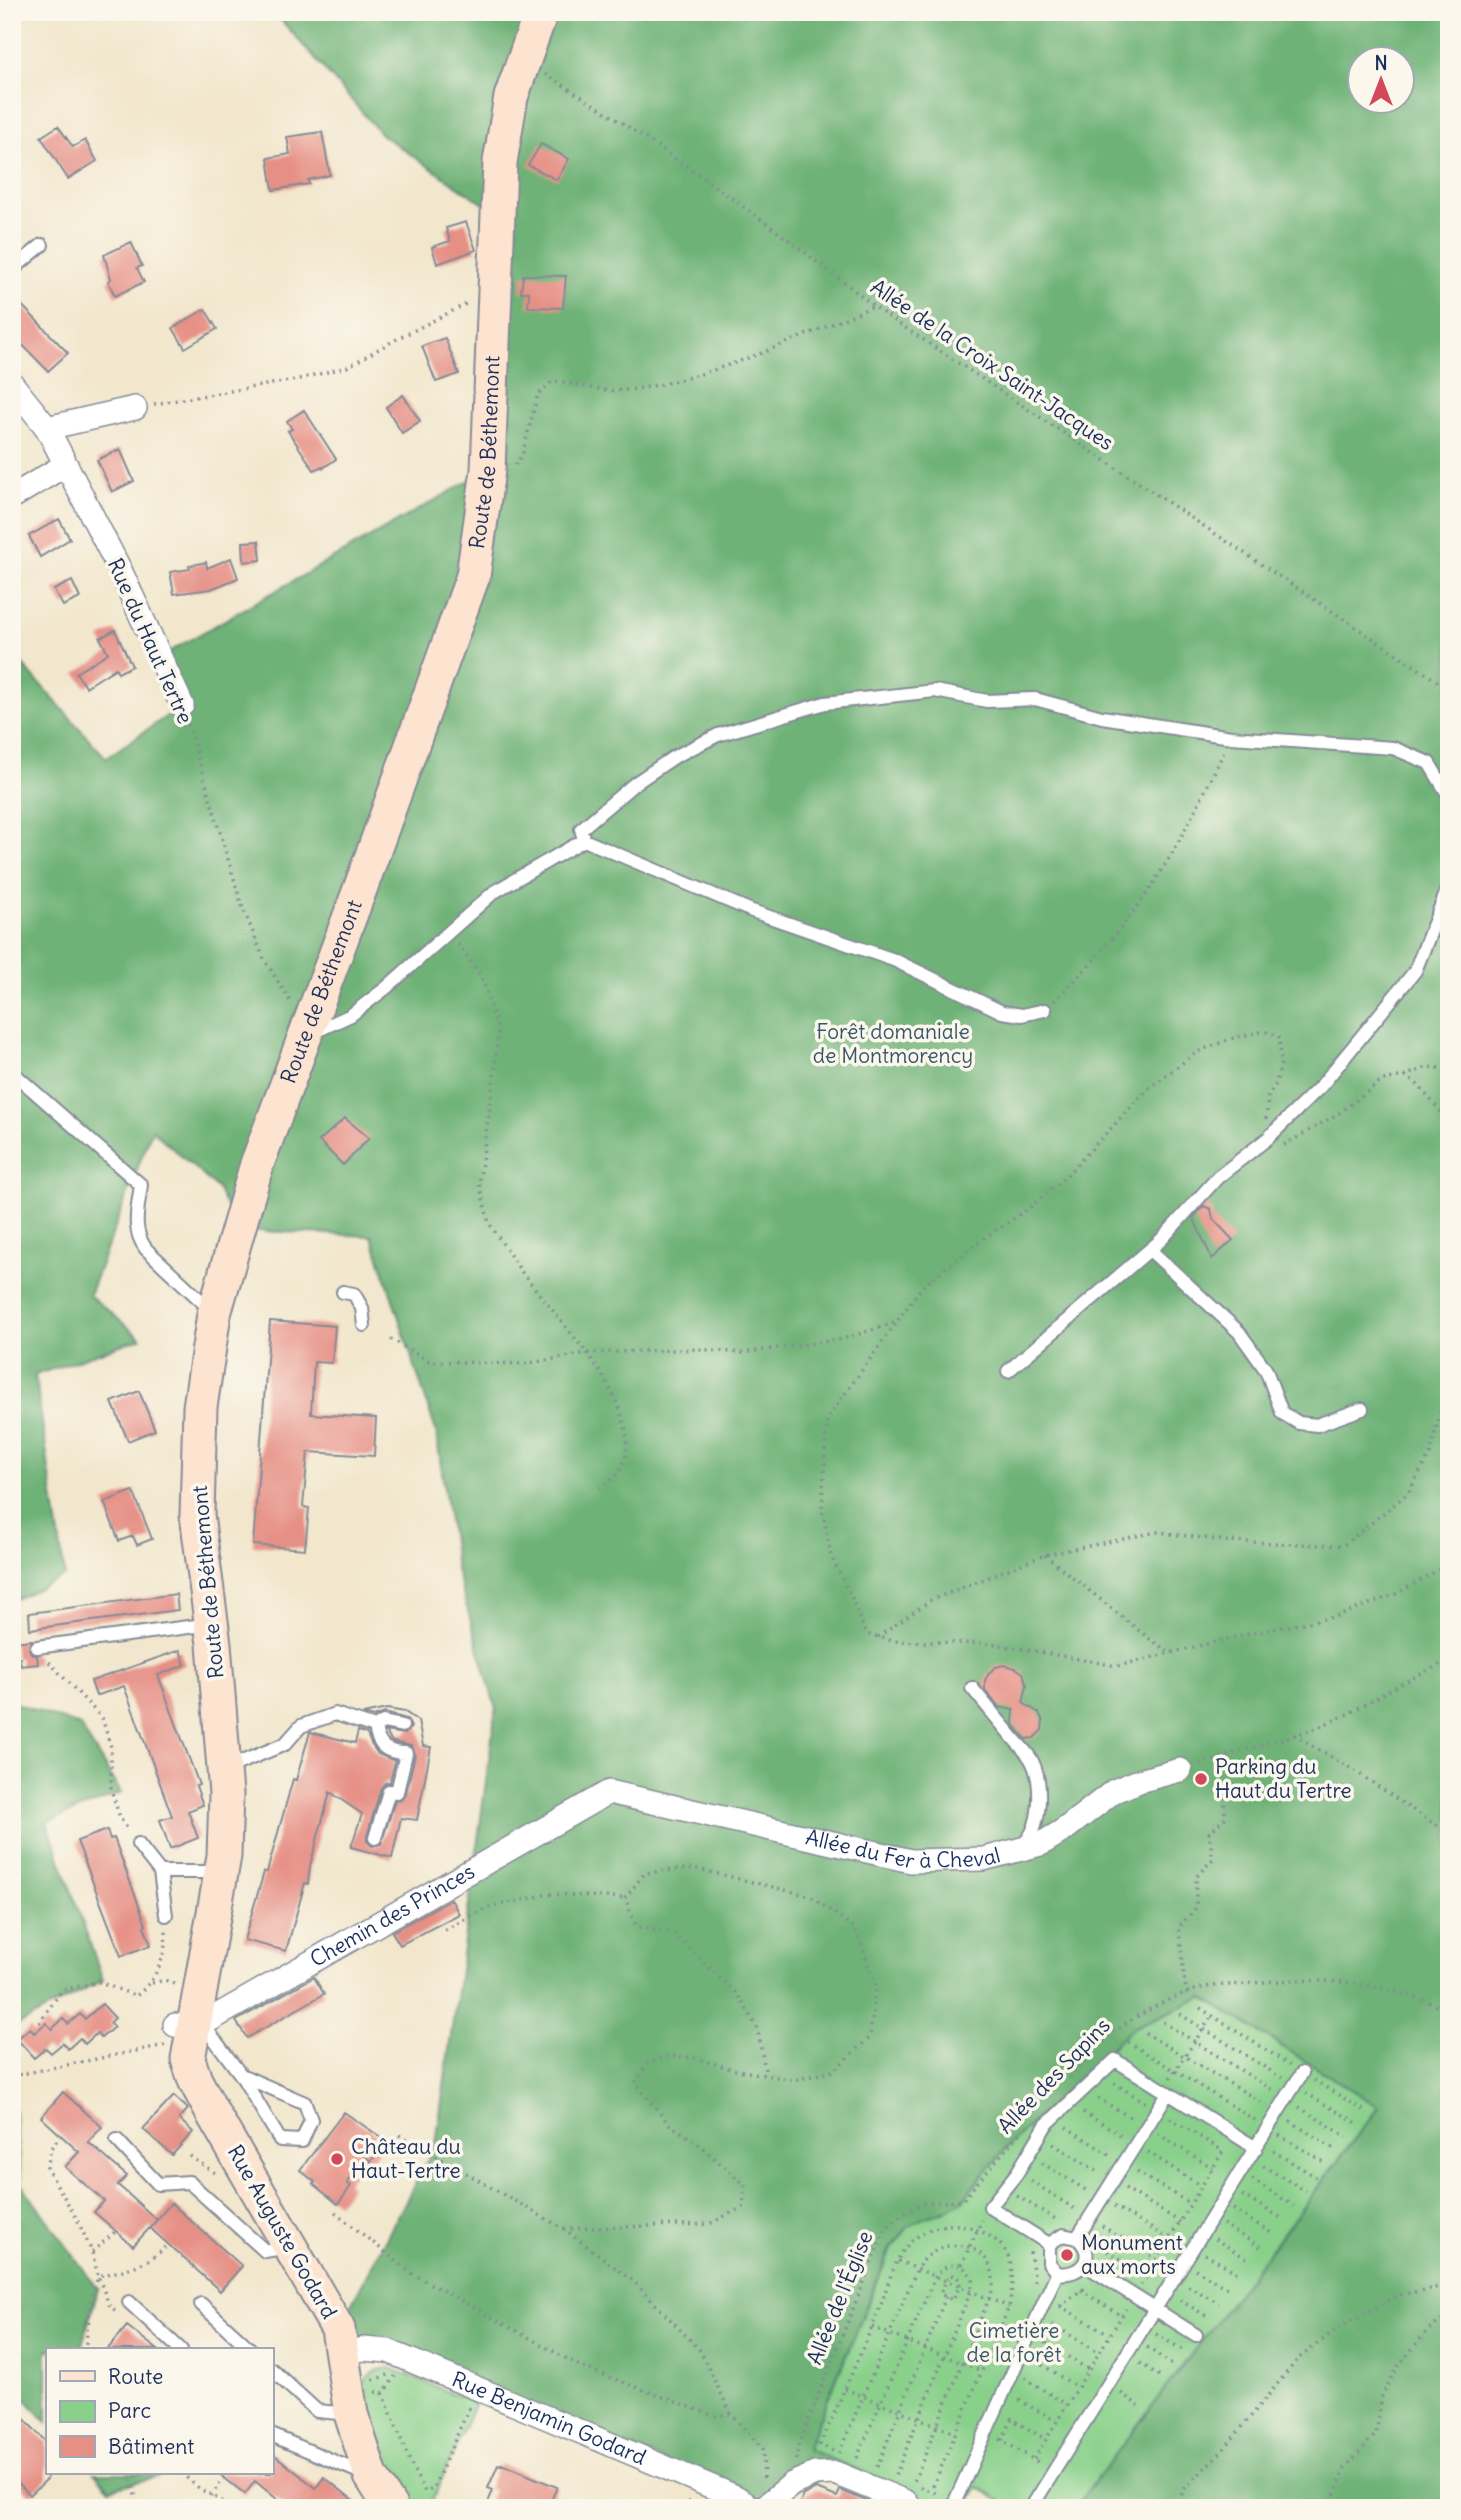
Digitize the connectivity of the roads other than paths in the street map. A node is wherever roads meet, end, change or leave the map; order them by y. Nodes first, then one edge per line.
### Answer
1 (541, 12) edge
2 (42, 245) dead end
3 (12, 270) edge
4 (12, 384) edge
5 (135, 408) road end
6 (47, 428) junction
7 (65, 465) junction
8 (12, 497) edge
9 (182, 705) road end
10 (1449, 796) edge
11 (584, 840) junction
12 (1449, 886) edge
13 (1045, 1010) road end
14 (307, 1031) junction
15 (12, 1072) edge
16 (1150, 1250) junction
17 (343, 1292) dead end
18 (214, 1314) junction
19 (364, 1325) dead end
20 (1008, 1371) dead end
21 (1362, 1409) dead end
22 (212, 1624) junction
23 (37, 1647) road end
24 (972, 1688) dead end
25 (402, 1726) dead end
26 (375, 1727) junction
27 (224, 1769) junction
28 (1180, 1770) road end
29 (609, 1792) joint
30 (375, 1838) dead end
31 (138, 1844) road end
32 (1015, 1852) junction
33 (160, 1872) junction
34 (221, 1872) junction
35 (166, 1915) road end
36 (185, 2016) junction
37 (1302, 2073) road end
38 (241, 2075) junction
39 (1168, 2093) junction
40 (117, 2140) dead end
41 (1255, 2149) junction
42 (1077, 2238) junction
43 (1049, 2244) junction
44 (291, 2246) junction
45 (1085, 2265) junction
46 (1057, 2273) junction
47 (129, 2302) dead end
48 (201, 2304) dead end
49 (1155, 2310) junction
50 (1196, 2335) dead end
51 (179, 2348) edge
52 (249, 2348) edge
53 (341, 2353) junction
54 (273, 2371) edge
55 (351, 2414) junction
56 (273, 2436) edge
57 (371, 2476) junction
58 (953, 2505) edge
59 (760, 2507) edge
60 (391, 2508) edge
61 (910, 2508) edge
62 (1031, 2508) edge

1 - 14 street, Route de Béthemont
2 - 3 lane
4 - 6 street, Rue du Haut Tertre
5 - 6 street
6 - 7 street, Rue du Haut Tertre
7 - 8 street
7 - 9 street, Rue du Haut Tertre
10 - 11 lane
11 - 13 lane
11 - 14 lane
12 - 16 lane
14 - 18 street, Route de Béthemont
15 - 18 lane
16 - 20 lane
16 - 21 lane
17 - 19 lane
18 - 22 street, Route de Béthemont
22 - 23 lane
22 - 27 street, Route de Béthemont
24 - 32 lane
25 - 26 lane
26 - 27 lane
26 - 30 lane
27 - 34 street, Route de Béthemont
28 - 32 street, Allée du Fer à Cheval
29 - 32 street, Allée du Fer à Cheval
29 - 36 street, Chemin des Princes
31 - 33 lane
33 - 34 lane
33 - 35 lane
34 - 36 street, Route de Béthemont
36 - 38 lane
36 - 44 street, Rue Auguste Godard
37 - 41 lane
38 - 38 lane
39 - 41 lane
39 - 42 lane
39 - 43 lane
40 - 44 lane
41 - 49 lane
42 - 43 lane
42 - 45 lane
43 - 46 lane
44 - 53 street, Rue Auguste Godard
45 - 46 lane
45 - 49 lane
46 - 58 lane
47 - 51 lane
48 - 52 lane
49 - 50 lane
49 - 62 lane
53 - 55 street, Rue Auguste Godard
53 - 59 street, Rue Benjamin Godard
54 - 55 lane
55 - 57 street, Rue Auguste Godard
56 - 57 lane
57 - 60 street, Rue Auguste Godard
59 - 61 street

